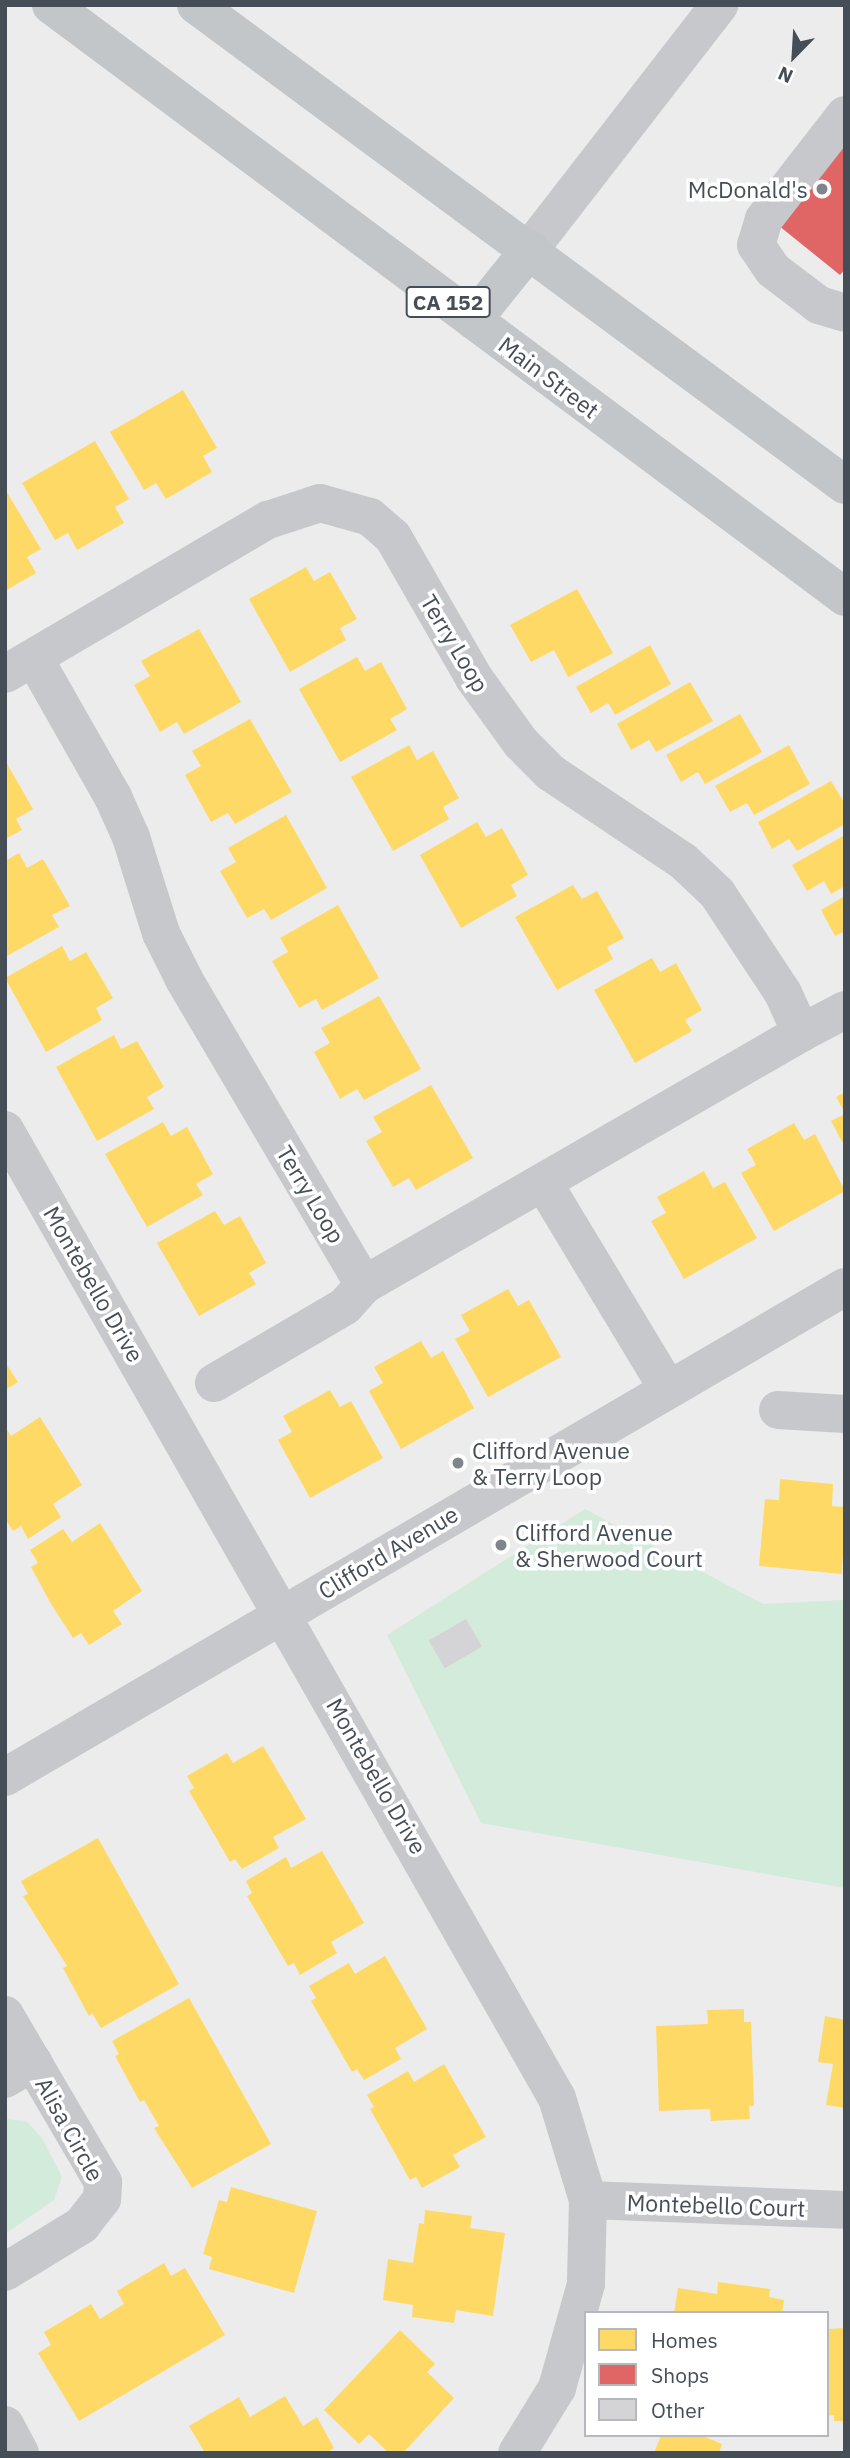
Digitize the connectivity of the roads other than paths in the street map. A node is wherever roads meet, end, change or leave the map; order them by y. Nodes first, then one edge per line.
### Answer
1 (51, 5) edge
2 (196, 5) edge
3 (719, 5) edge
4 (845, 115) edge
5 (530, 248) junction
6 (845, 313) edge
7 (473, 320) junction
8 (845, 485) edge
9 (845, 597) edge
10 (20, 666) edge
11 (845, 1010) edge
12 (801, 1033) junction
13 (5, 1130) edge
14 (543, 1182) junction
15 (364, 1285) junction
16 (845, 1287) edge
17 (214, 1383) dead end
18 (668, 1390) junction
19 (778, 1410) dead end
20 (845, 1414) edge
21 (284, 1614) junction
22 (5, 1777) edge
23 (5, 2015) edge
24 (19, 2070) edge
25 (588, 2200) junction
26 (845, 2210) edge
27 (5, 2272) edge
28 (5, 2425) edge
29 (20, 2453) edge
30 (517, 2453) edge

1 - 7 main road, Main Street / CA 152
2 - 5 main road
3 - 5 street
4 - 6 street
5 - 7 main road
5 - 8 main road
7 - 9 main road, Main Street / CA 152
10 - 12 street, Terry Loop
10 - 15 street, Terry Loop
11 - 12 street
12 - 14 street
13 - 21 street, Montebello Drive
14 - 15 street
14 - 18 street
15 - 17 street
16 - 18 street, Clifford Avenue
18 - 21 street, Clifford Avenue
19 - 20 street
21 - 22 street, Clifford Avenue
21 - 25 street, Montebello Drive
23 - 24 street, Alisa Circle
24 - 27 street, Alisa Circle
25 - 26 street, Montebello Court
25 - 30 street, Montebello Drive
28 - 29 street

